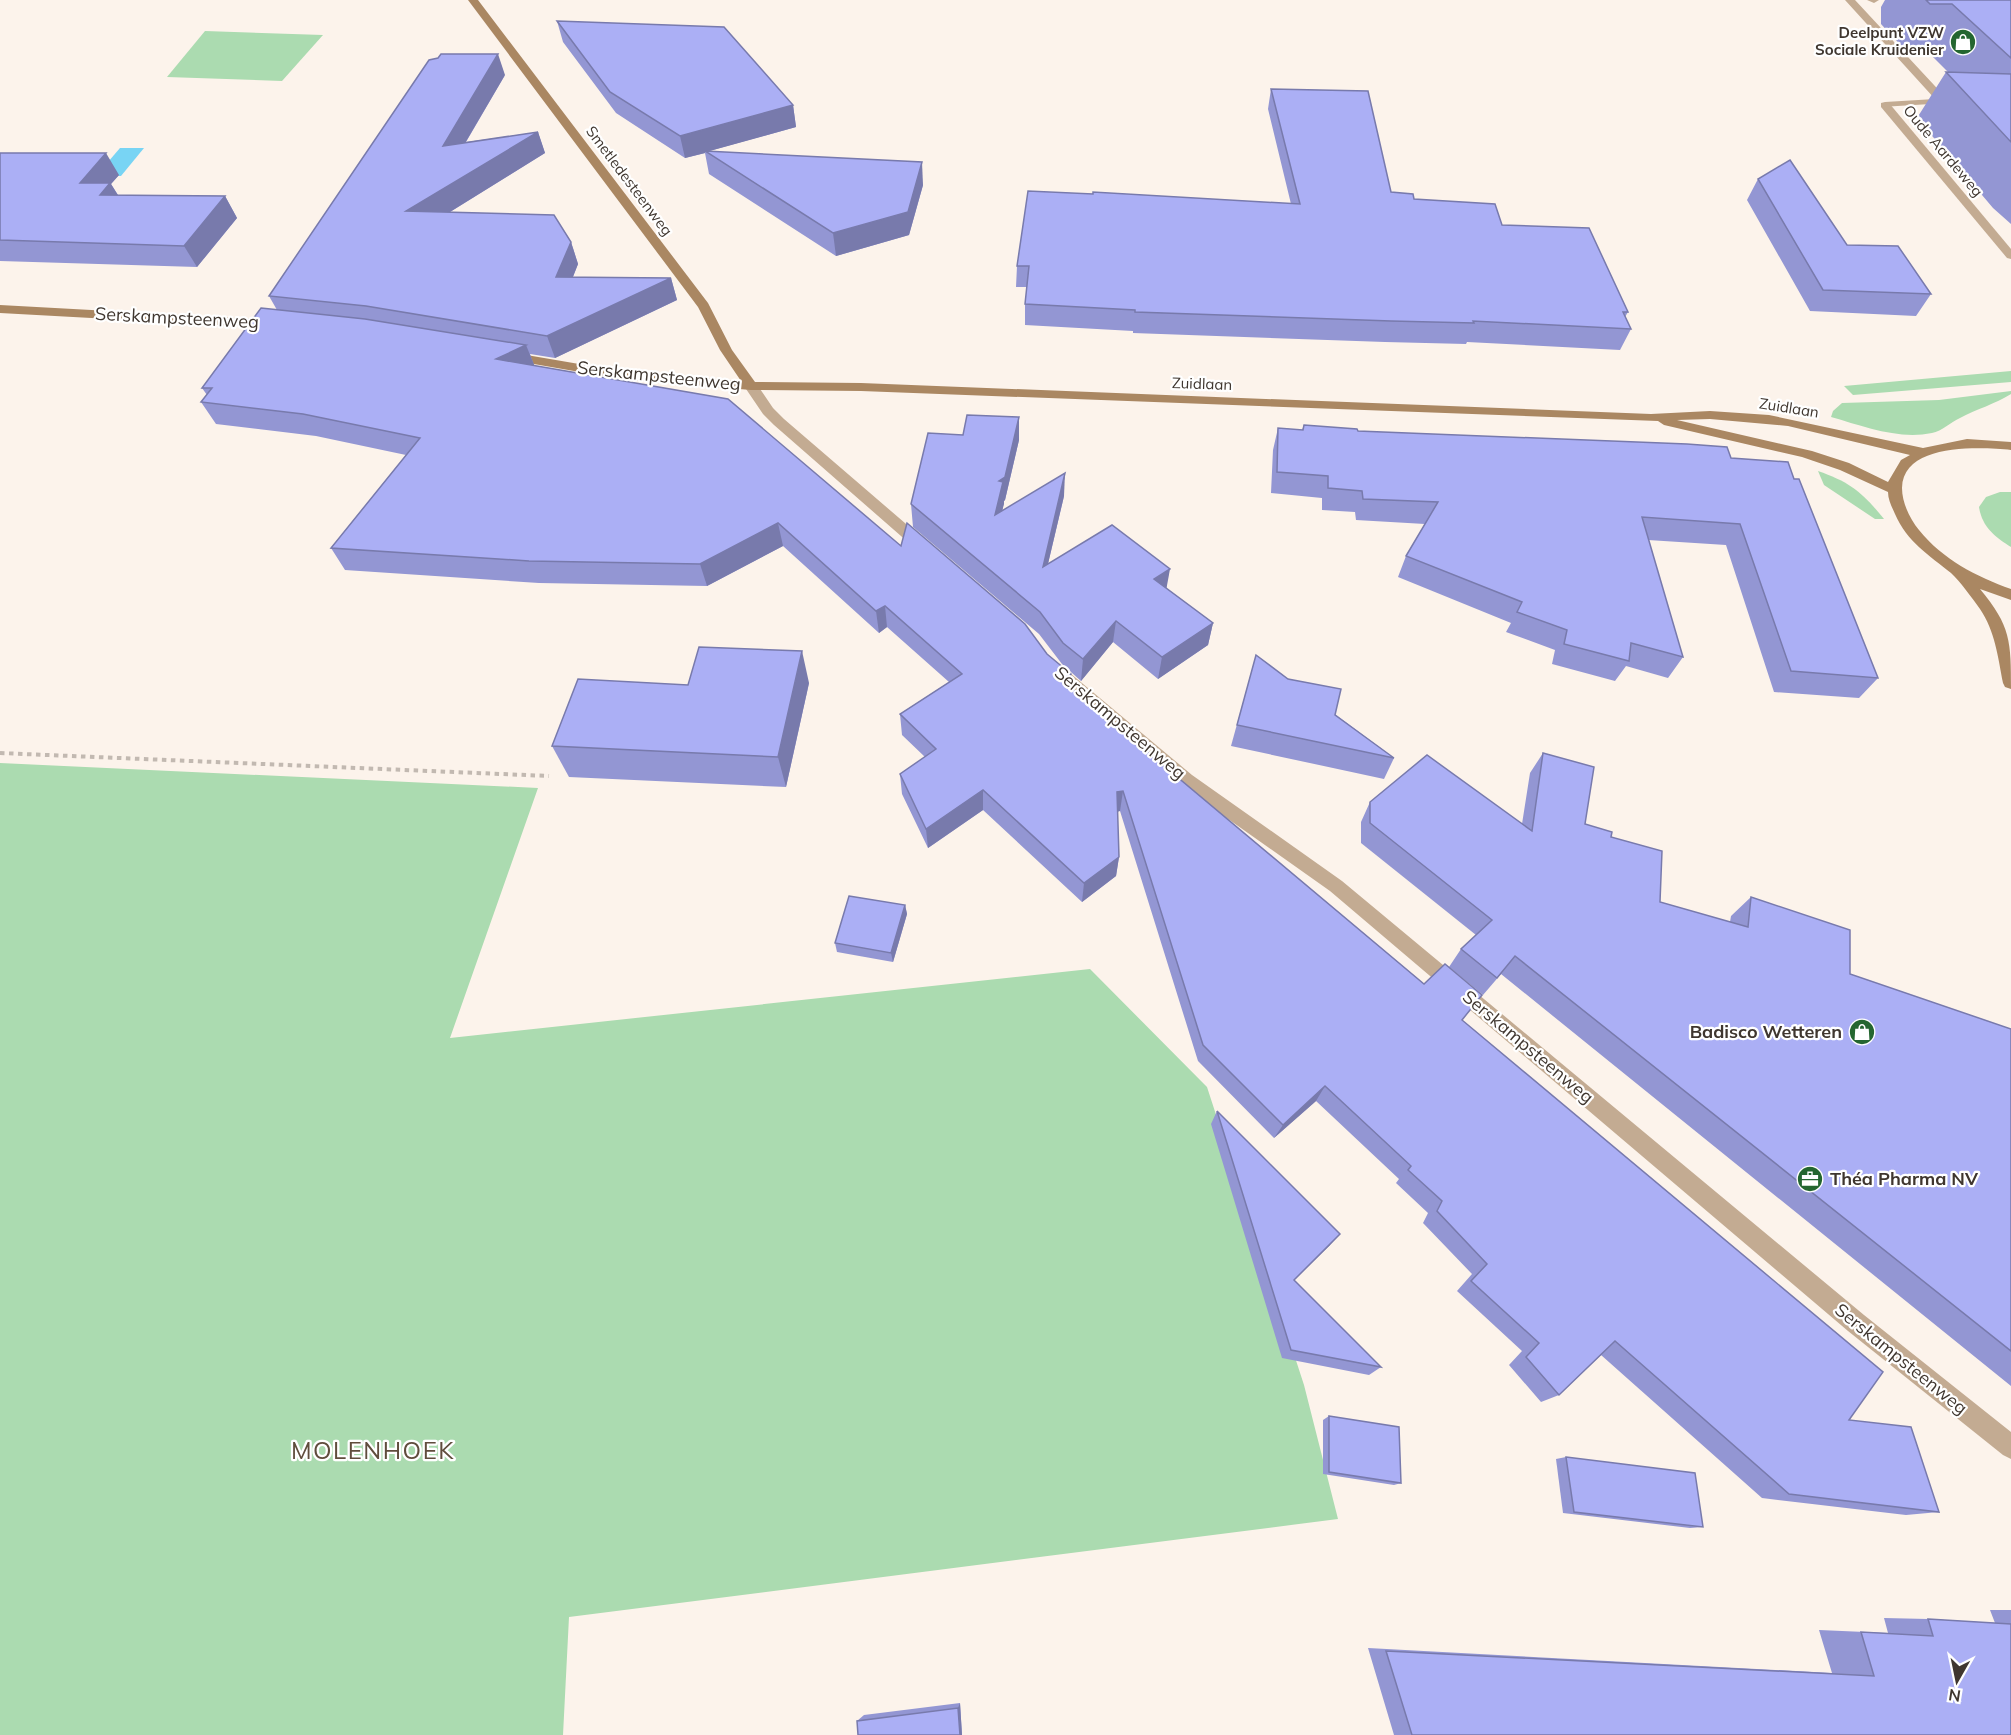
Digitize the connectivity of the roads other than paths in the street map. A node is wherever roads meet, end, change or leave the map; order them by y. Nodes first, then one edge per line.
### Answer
1 (473, 0) edge
2 (1850, 0) edge
3 (2011, 256) edge
4 (0, 309) edge
5 (286, 325) edge
6 (492, 353) edge
7 (751, 386) junction
8 (1651, 418) junction
9 (2011, 446) edge
10 (1920, 452) junction
11 (1895, 490) junction
12 (936, 558) edge
13 (1954, 568) junction
14 (2011, 595) edge
15 (1043, 655) edge
16 (2011, 683) edge
17 (2011, 1447) edge

1 - 7 street, Smetledesteenweg
2 - 3 street, Oude Aardeweg
4 - 5 street, Serskampsteenweg
6 - 7 street, Serskampsteenweg
7 - 8 street, Zuidlaan
7 - 12 street, Serskampsteenweg
8 - 10 street, Zuidlaan
8 - 11 street, Zuidlaan
9 - 10 street
10 - 11 street
11 - 13 street
13 - 14 street
13 - 16 street
15 - 17 street, Serskampsteenweg

